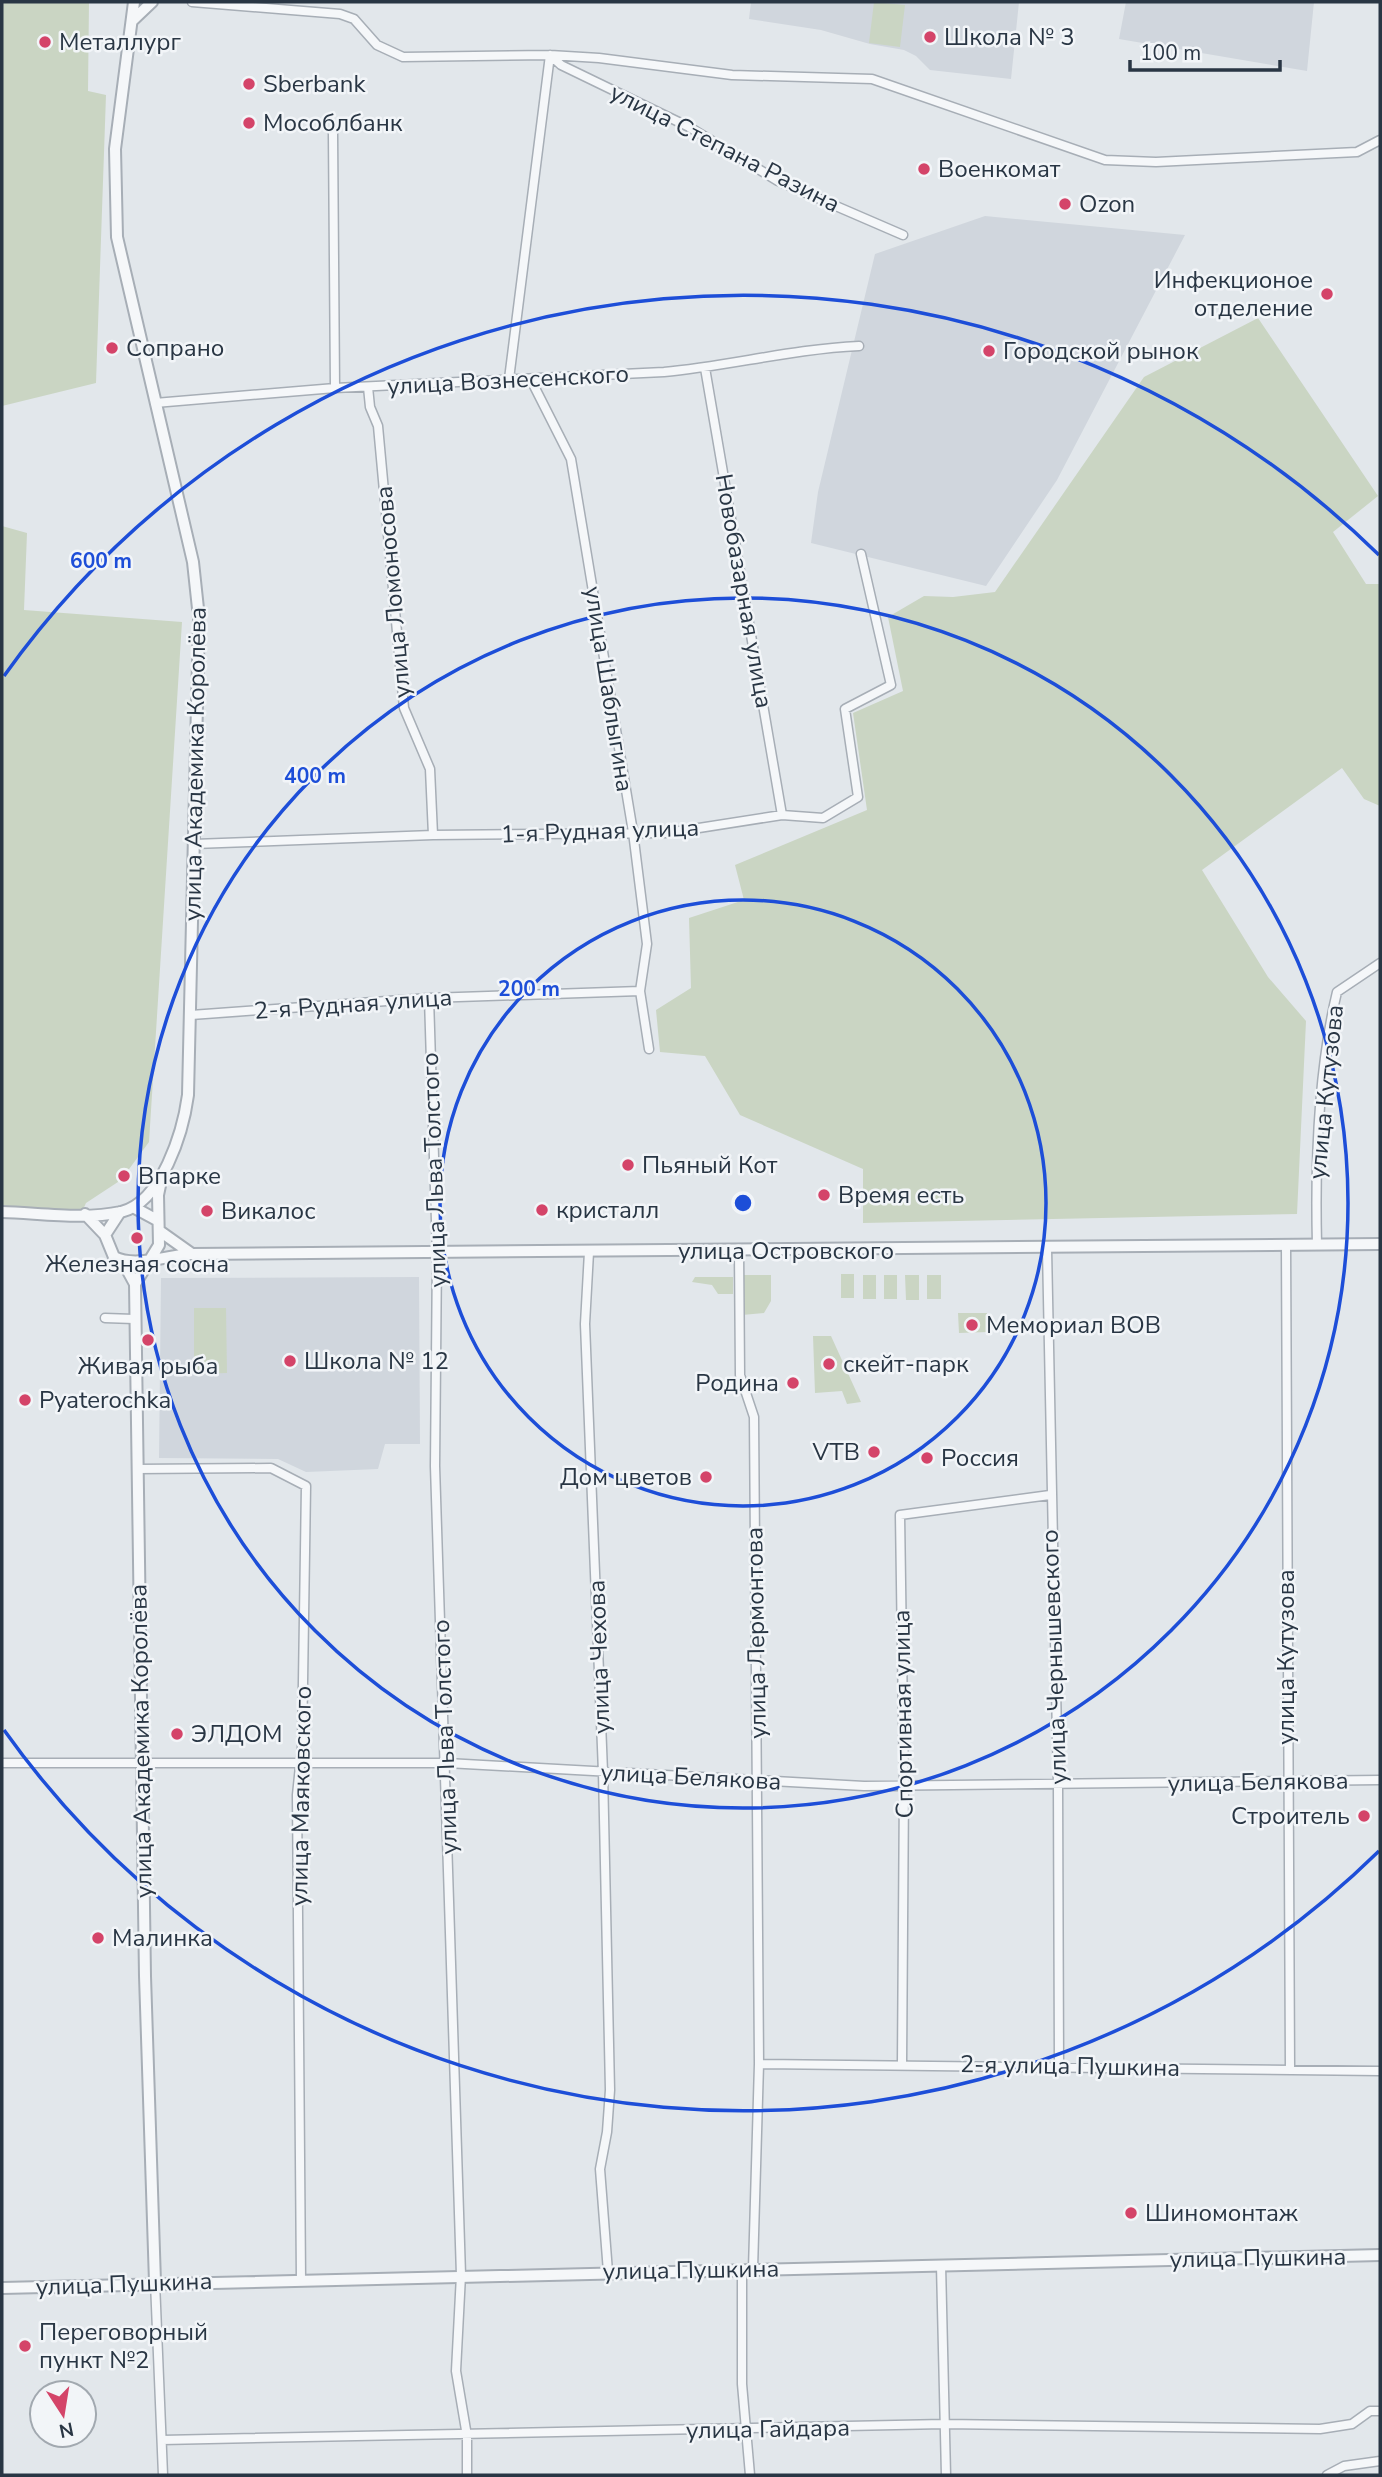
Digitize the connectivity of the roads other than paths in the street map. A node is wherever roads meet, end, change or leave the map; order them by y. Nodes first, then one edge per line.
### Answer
1 (134, 2) edge
2 (152, 2) edge
3 (195, 2) edge
4 (130, 23) junction
5 (550, 55) junction
6 (333, 134) dead end
7 (1380, 140) edge
8 (903, 235) dead end
9 (859, 346) dead end
10 (705, 368) junction
11 (509, 380) junction
12 (531, 380) junction
13 (368, 387) junction
14 (335, 388) junction
15 (155, 403) junction
16 (861, 554) dead end
17 (782, 815) junction
18 (633, 832) junction
19 (433, 835) junction
20 (194, 844) junction
21 (1380, 963) edge
22 (640, 991) junction
23 (429, 998) junction
24 (191, 1014) junction
25 (649, 1049) dead end
26 (163, 1174) junction
27 (133, 1207) junction
28 (2, 1212) edge
29 (120, 1212) junction
30 (85, 1214) junction
31 (157, 1220) junction
32 (161, 1232) junction
33 (105, 1235) junction
34 (1380, 1244) edge
35 (1286, 1245) junction
36 (1317, 1245) junction
37 (1047, 1249) junction
38 (740, 1251) junction
39 (589, 1252) junction
40 (437, 1253) junction
41 (192, 1254) junction
42 (150, 1258) junction
43 (123, 1262) junction
44 (135, 1284) junction
45 (105, 1318) dead end
46 (134, 1319) junction
47 (137, 1469) junction
48 (1050, 1495) junction
49 (300, 1761) junction
50 (142, 1762) junction
51 (2, 1763) edge
52 (447, 1763) junction
53 (603, 1772) junction
54 (1380, 1780) edge
55 (1286, 1781) junction
56 (758, 1782) junction
57 (1058, 1785) junction
58 (904, 1786) junction
59 (760, 2064) junction
60 (902, 2064) junction
61 (1059, 2066) junction
62 (1290, 2069) junction
63 (1380, 2071) edge
64 (1380, 2255) edge
65 (941, 2265) junction
66 (747, 2269) junction
67 (608, 2272) junction
68 (461, 2275) junction
69 (301, 2279) junction
70 (155, 2282) junction
71 (2, 2288) edge
72 (1380, 2411) edge
73 (944, 2424) junction
74 (745, 2429) junction
75 (467, 2435) junction
76 (162, 2440) junction
77 (1380, 2461) edge
78 (163, 2475) edge
79 (467, 2475) edge
80 (750, 2475) edge
81 (946, 2475) edge
82 (1327, 2475) edge

1 - 4 street, улица Академика Королёва
2 - 4 street
3 - 5 street, улица Степана Разина
4 - 15 street, улица Академика Королёва
5 - 7 street, улица Степана Разина
5 - 8 street, улица Степана Разина
5 - 11 street
6 - 14 street
9 - 10 street, улица Вознесенского
10 - 12 street, улица Вознесенского
10 - 17 street, Новобазарная улица
11 - 12 street, улица Вознесенского
11 - 13 street, улица Вознесенского
12 - 18 street, улица Шаблыгина
13 - 14 street, улица Вознесенского
13 - 19 street, улица Ломоносова
14 - 15 street, улица Вознесенского
15 - 20 street, улица Академика Королёва
16 - 17 street, 1-я Рудная улица
17 - 18 street, 1-я Рудная улица
18 - 19 street, 1-я Рудная улица
18 - 22 street, улица Шаблыгина
19 - 20 street, 1-я Рудная улица
20 - 24 street, улица Академика Королёва
21 - 36 street, улица Кутузова
22 - 23 street, 2-я Рудная улица
22 - 25 street, улица Шаблыгина
23 - 24 street, 2-я Рудная улица
23 - 40 street, улица Льва Толстого
24 - 26 street, улица Академика Королёва
26 - 27 street
26 - 31 street
27 - 29 street
27 - 31 street
28 - 30 street
29 - 30 street
29 - 33 street
30 - 33 street
31 - 32 street
32 - 41 street
32 - 42 street
33 - 43 street
34 - 36 street, улица Островского
35 - 36 street, улица Островского
35 - 37 street, улица Островского
35 - 55 street, улица Кутузова
37 - 38 street, улица Островского
37 - 48 street, улица Чернышевского
38 - 39 street, улица Островского
38 - 56 street, улица Лермонтова
39 - 40 street, улица Островского
39 - 53 street, улица Чехова
40 - 41 street, улица Островского
40 - 52 street, улица Льва Толстого
41 - 42 street, улица Островского
42 - 43 street
42 - 44 street
43 - 44 street
44 - 46 street, улица Академика Королёва
45 - 46 street
46 - 47 street, улица Академика Королёва
47 - 49 street, улица Маяковского
47 - 50 street, улица Академика Королёва
48 - 57 street, улица Чернышевского
48 - 58 street, Спортивная улица
49 - 50 street, улица Белякова
49 - 52 street, улица Белякова
49 - 69 street, улица Маяковского
50 - 51 street, улица Белякова
50 - 70 street, улица Академика Королёва
52 - 53 street, улица Белякова
52 - 68 street, улица Льва Толстого
53 - 56 street, улица Белякова
53 - 67 street, улица Чехова
54 - 55 street, улица Белякова
55 - 57 street, улица Белякова
55 - 62 street, улица Кутузова
56 - 58 street, улица Белякова
56 - 59 street, улица Лермонтова
57 - 58 street, улица Белякова
57 - 61 street, улица Чернышевского
58 - 60 street, Спортивная улица
59 - 60 street, 2-я улица Пушкина
59 - 66 street, улица Лермонтова
60 - 61 street, 2-я улица Пушкина
61 - 62 street, 2-я улица Пушкина
62 - 63 street, 2-я улица Пушкина
64 - 65 street, улица Пушкина
65 - 66 street, улица Пушкина
65 - 73 street
66 - 67 street, улица Пушкина
66 - 74 street, улица Лермонтова
67 - 68 street, улица Пушкина
68 - 69 street, улица Пушкина
68 - 75 street, улица Льва Толстого
69 - 70 street, улица Пушкина
70 - 71 street, улица Пушкина
70 - 76 street
72 - 73 street, улица Гайдара
73 - 74 street, улица Гайдара
73 - 81 street
74 - 75 street, улица Гайдара
74 - 80 street, улица Лермонтова
75 - 76 street, улица Гайдара
75 - 79 street, улица Льва Толстого
76 - 78 street
77 - 82 street

